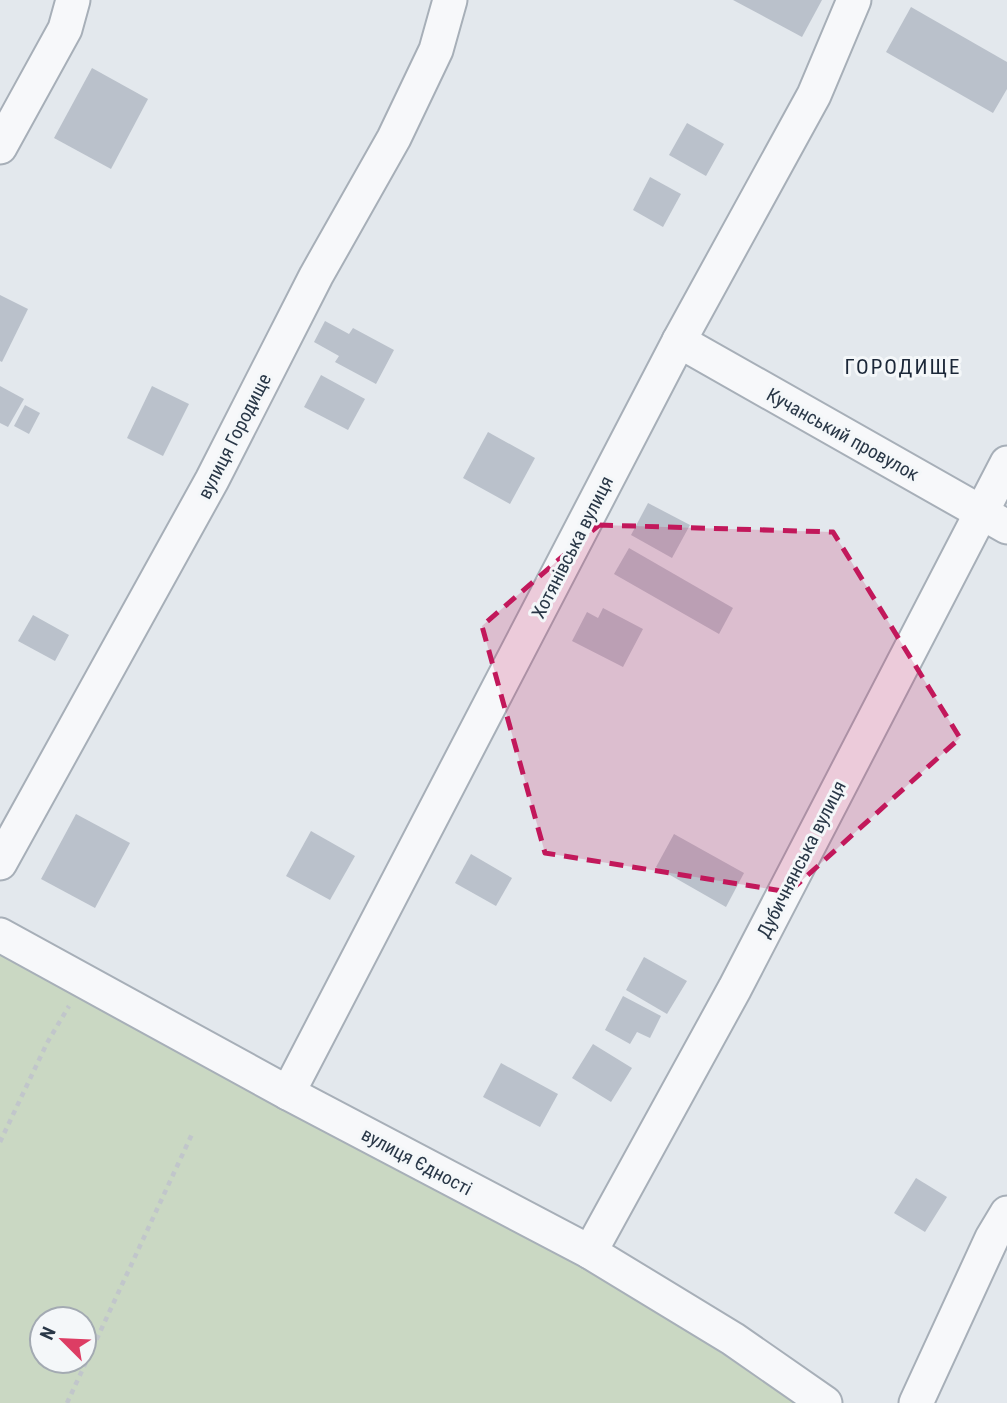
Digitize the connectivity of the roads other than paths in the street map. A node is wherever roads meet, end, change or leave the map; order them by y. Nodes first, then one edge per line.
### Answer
1 (73, 0) edge
2 (450, 0) edge
3 (854, 0) edge
4 (0, 146) edge
5 (679, 341) junction
6 (1007, 463) edge
7 (994, 519) edge
8 (0, 863) edge
9 (0, 935) edge
10 (288, 1093) junction
11 (1007, 1213) edge
12 (590, 1252) junction
13 (825, 1403) edge
14 (916, 1403) edge

1 - 4 street
2 - 8 street, вулиця Городище
3 - 5 street, Хотянівська вулиця
5 - 7 street, Кучанський провулок
5 - 10 street, Хотянівська вулиця
6 - 7 street, Дубичнянська вулиця
7 - 12 street, Дубичнянська вулиця
9 - 10 street, вулиця Єдності
10 - 12 street, вулиця Єдності
11 - 14 street
12 - 13 street, вулиця Єдності

